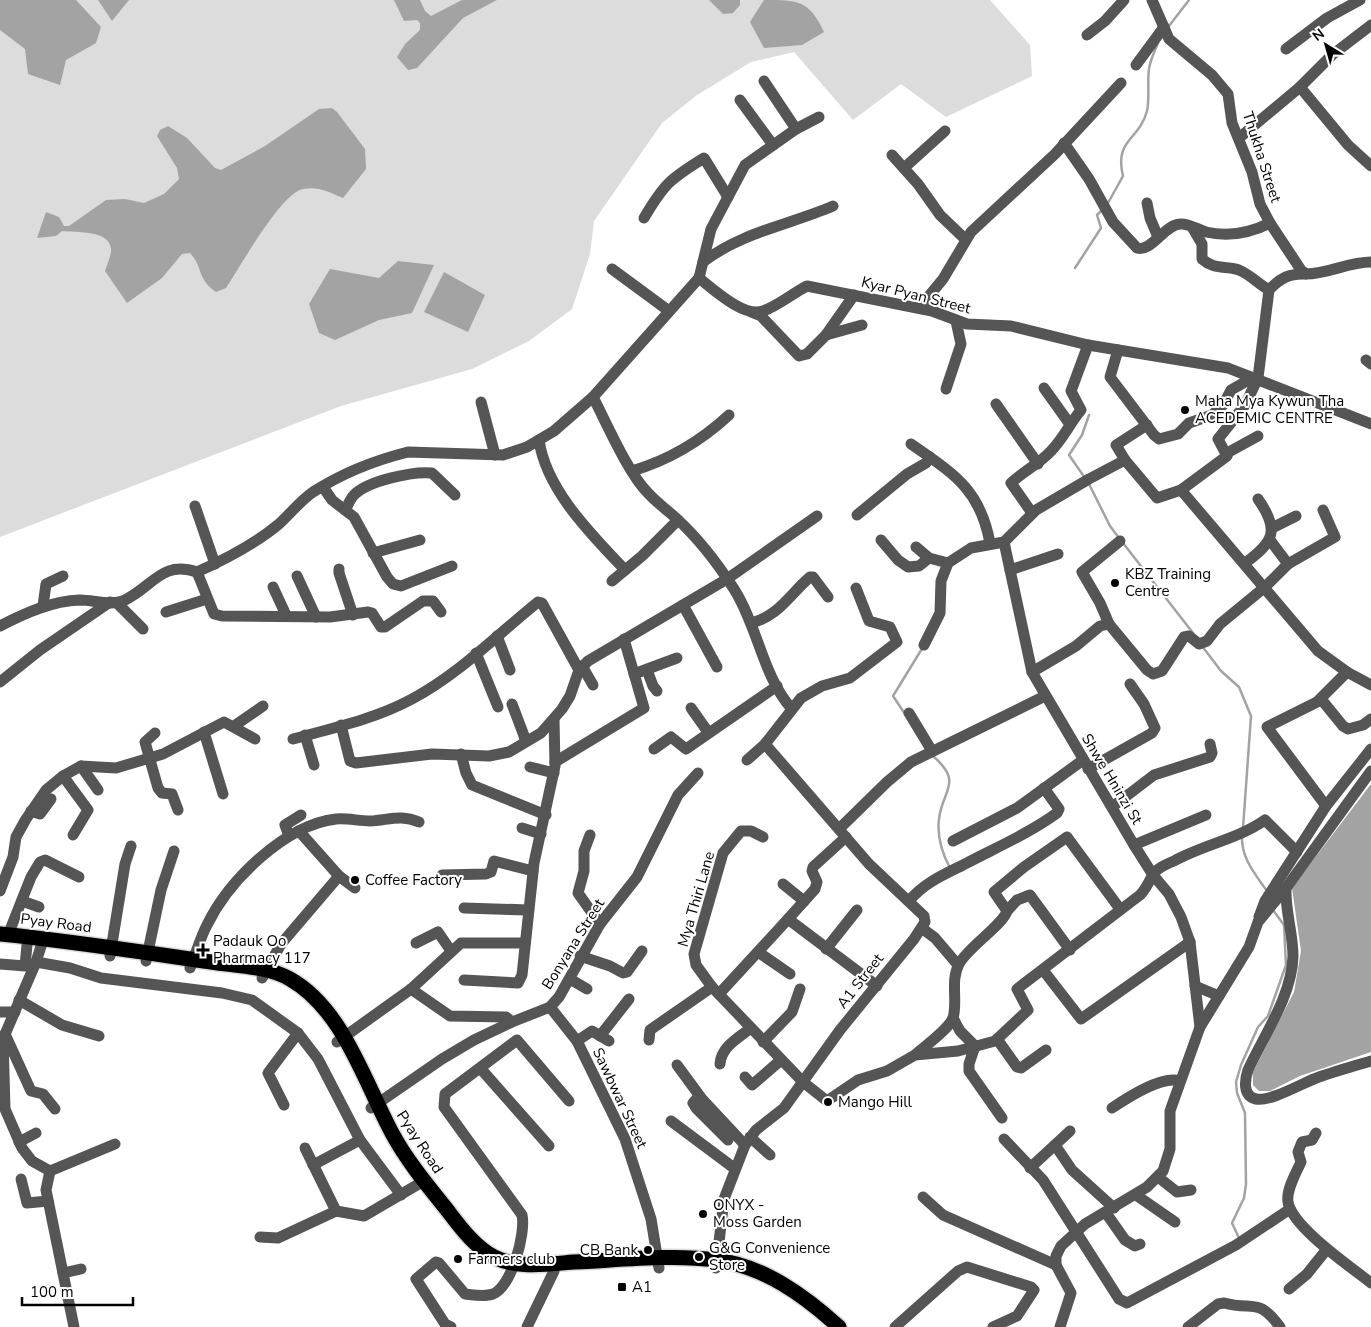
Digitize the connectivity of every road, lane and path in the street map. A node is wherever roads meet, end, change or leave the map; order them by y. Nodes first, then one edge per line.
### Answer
1 (1124, 0) edge
2 (1152, 0) edge
3 (1360, 0) edge
4 (1371, 25) edge
5 (1164, 27) junction
6 (1087, 35) dead end
7 (1286, 49) dead end
8 (1136, 65) dead end
9 (764, 81) dead end
10 (1121, 83) dead end
11 (1300, 87) junction
12 (740, 100) dead end
13 (819, 116) dead end
14 (796, 129) junction
15 (945, 131) dead end
16 (1239, 138) junction
17 (1064, 144) junction
18 (773, 145) junction
19 (892, 155) dead end
20 (1371, 166) edge
21 (904, 168) junction
22 (728, 197) junction
23 (1147, 203) dead end
24 (833, 206) dead end
25 (644, 218) dead end
26 (1270, 223) junction
27 (1192, 227) junction
28 (1158, 237) junction
29 (965, 239) junction
30 (703, 262) junction
31 (1371, 262) edge
32 (612, 269) dead end
33 (1306, 274) junction
34 (699, 278) junction
35 (1269, 290) junction
36 (854, 295) junction
37 (919, 308) junction
38 (669, 311) junction
39 (750, 311) junction
40 (956, 321) junction
41 (862, 325) dead end
42 (826, 334) junction
43 (1088, 345) junction
44 (1118, 350) junction
45 (1258, 378) junction
46 (1044, 388) dead end
47 (946, 389) dead end
48 (593, 398) junction
49 (482, 402) dead end
50 (996, 404) dead end
51 (729, 415) dead end
52 (1069, 423) junction
53 (1371, 424) edge
54 (1147, 425) junction
55 (1258, 436) dead end
56 (539, 440) junction
57 (912, 444) dead end
58 (1226, 453) junction
59 (495, 455) junction
60 (930, 458) junction
61 (1125, 460) junction
62 (1038, 464) junction
63 (632, 471) junction
64 (323, 487) junction
65 (1181, 490) junction
66 (455, 495) dead end
67 (1258, 499) dead end
68 (195, 506) dead end
69 (345, 510) junction
70 (1322, 510) dead end
71 (1032, 513) junction
72 (857, 515) dead end
73 (817, 516) dead end
74 (1296, 516) dead end
75 (678, 520) junction
76 (1272, 528) junction
77 (420, 540) dead end
78 (881, 540) dead end
79 (1270, 540) junction
80 (1120, 541) dead end
81 (1004, 542) junction
82 (990, 543) junction
83 (916, 548) dead end
84 (373, 553) junction
85 (1058, 554) dead end
86 (929, 558) junction
87 (948, 563) junction
88 (1245, 563) junction
89 (216, 564) junction
90 (1288, 564) junction
91 (452, 566) dead end
92 (339, 569) dead end
93 (626, 570) junction
94 (1010, 570) junction
95 (197, 572) junction
96 (63, 576) dead end
97 (297, 576) dead end
98 (726, 579) junction
99 (612, 581) dead end
100 (273, 587) dead end
101 (1265, 587) junction
102 (856, 588) dead end
103 (828, 597) dead end
104 (207, 599) junction
105 (113, 602) junction
106 (683, 605) junction
107 (43, 606) junction
108 (166, 612) dead end
109 (441, 612) dead end
110 (286, 615) junction
111 (353, 615) junction
112 (316, 617) junction
113 (751, 622) junction
114 (1109, 624) junction
115 (0, 626) edge
116 (143, 628) dead end
117 (497, 636) junction
118 (624, 639) junction
119 (924, 645) dead end
120 (476, 653) junction
121 (677, 658) dead end
122 (717, 667) dead end
123 (581, 668) junction
124 (510, 670) dead end
125 (647, 670) junction
126 (1032, 672) junction
127 (1347, 672) junction
128 (634, 674) junction
129 (0, 682) edge
130 (1130, 684) dead end
131 (593, 685) dead end
132 (1371, 685) edge
133 (777, 686) junction
134 (657, 691) dead end
135 (1045, 696) junction
136 (1321, 699) junction
137 (512, 704) dead end
138 (263, 706) dead end
139 (498, 707) dead end
140 (691, 708) dead end
141 (792, 708) junction
142 (908, 713) dead end
143 (554, 719) junction
144 (1371, 719) edge
145 (341, 725) junction
146 (234, 726) junction
147 (204, 732) junction
148 (708, 732) junction
149 (155, 733) dead end
150 (305, 735) junction
151 (255, 739) dead end
152 (293, 739) dead end
153 (526, 742) junction
154 (765, 744) junction
155 (1210, 744) dead end
156 (654, 749) dead end
157 (1371, 749) edge
158 (929, 752) junction
159 (461, 754) junction
160 (146, 759) junction
161 (747, 760) dead end
162 (1085, 764) junction
163 (314, 765) dead end
164 (81, 766) junction
165 (530, 767) dead end
166 (554, 767) junction
167 (1371, 771) edge
168 (698, 773) dead end
169 (64, 776) junction
170 (1044, 788) junction
171 (98, 790) dead end
172 (223, 794) dead end
173 (51, 799) dead end
174 (155, 800) dead end
175 (1326, 806) junction
176 (1112, 807) junction
177 (178, 810) dead end
178 (31, 811) junction
179 (1206, 814) dead end
180 (301, 815) dead end
181 (546, 815) junction
182 (419, 822) dead end
183 (522, 828) dead end
184 (294, 833) junction
185 (842, 833) junction
186 (541, 834) junction
187 (73, 835) dead end
188 (590, 835) dead end
189 (763, 837) dead end
190 (953, 841) dead end
191 (1134, 845) junction
192 (131, 846) dead end
193 (174, 851) dead end
194 (1297, 852) junction
195 (533, 871) junction
196 (442, 875) dead end
197 (339, 876) junction
198 (1153, 876) junction
199 (79, 877) dead end
200 (783, 884) dead end
201 (354, 888) dead end
202 (1286, 888) junction
203 (0, 891) edge
204 (1271, 899) junction
205 (22, 900) junction
206 (909, 900) junction
207 (804, 902) junction
208 (39, 907) dead end
209 (464, 908) dead end
210 (1120, 909) junction
211 (528, 910) junction
212 (857, 910) dead end
213 (1007, 911) junction
214 (788, 919) junction
215 (600, 924) junction
216 (923, 929) junction
217 (3, 937) edge
218 (1190, 942) junction
219 (416, 943) dead end
220 (525, 943) junction
221 (37, 949) junction
222 (826, 949) junction
223 (1070, 950) junction
224 (451, 951) junction
225 (642, 951) dead end
226 (111, 952) junction
227 (758, 952) junction
228 (580, 956) junction
229 (147, 957) junction
230 (0, 964) edge
231 (192, 964) junction
232 (958, 965) junction
233 (1043, 970) junction
234 (845, 971) dead end
235 (264, 974) junction
236 (790, 974) dead end
237 (570, 979) junction
238 (464, 980) dead end
239 (1195, 986) junction
240 (411, 989) junction
241 (587, 989) dead end
242 (874, 989) junction
243 (800, 990) dead end
244 (716, 991) junction
245 (1219, 996) junction
246 (629, 999) dead end
247 (19, 1000) junction
248 (550, 1007) junction
249 (0, 1012) edge
250 (15, 1012) junction
251 (953, 1018) junction
252 (512, 1022) junction
253 (1200, 1027) junction
254 (751, 1028) junction
255 (298, 1033) junction
256 (5, 1034) junction
257 (99, 1036) dead end
258 (340, 1039) junction
259 (997, 1039) junction
260 (649, 1040) dead end
261 (577, 1041) junction
262 (763, 1042) junction
263 (975, 1046) junction
264 (1046, 1050) dead end
265 (915, 1055) junction
266 (781, 1060) junction
267 (1371, 1061) edge
268 (720, 1064) dead end
269 (677, 1065) dead end
270 (481, 1069) junction
271 (745, 1077) dead end
272 (1180, 1081) junction
273 (803, 1082) junction
274 (699, 1096) junction
275 (569, 1101) dead end
276 (284, 1104) dead end
277 (374, 1106) junction
278 (1112, 1108) dead end
279 (55, 1109) dead end
280 (1002, 1118) dead end
281 (671, 1121) dead end
282 (1070, 1131) dead end
283 (36, 1133) dead end
284 (1316, 1133) dead end
285 (1004, 1139) dead end
286 (360, 1140) junction
287 (728, 1140) dead end
288 (748, 1141) junction
289 (19, 1142) junction
290 (114, 1144) dead end
291 (1055, 1145) junction
292 (549, 1146) dead end
293 (305, 1148) dead end
294 (770, 1155) dead end
295 (313, 1165) junction
296 (734, 1168) junction
297 (1030, 1168) junction
298 (50, 1171) junction
299 (1158, 1177) junction
300 (21, 1178) dead end
301 (417, 1185) junction
302 (1191, 1190) dead end
303 (401, 1195) junction
304 (1136, 1195) junction
305 (923, 1196) dead end
306 (48, 1202) junction
307 (1290, 1209) junction
308 (1110, 1210) junction
309 (336, 1211) junction
310 (1174, 1222) dead end
311 (1076, 1231) junction
312 (260, 1237) dead end
313 (1140, 1244) dead end
314 (1327, 1249) junction
315 (659, 1264) junction
316 (717, 1264) junction
317 (1056, 1265) junction
318 (513, 1266) junction
319 (554, 1267) junction
320 (82, 1269) dead end
321 (63, 1273) junction
322 (1371, 1283) edge
323 (1289, 1289) dead end
324 (74, 1327) edge
325 (451, 1327) edge
326 (527, 1327) edge
327 (828, 1327) edge
328 (839, 1327) edge
329 (895, 1327) edge
330 (993, 1327) edge
331 (1060, 1327) edge
332 (1188, 1327) edge
333 (1280, 1327) edge

1 - 6 street
2 - 5 street, Thukha Street
3 - 7 street
4 - 11 street
5 - 8 street
5 - 16 street, Thukha Street
9 - 14 street
10 - 17 street
11 - 16 street
11 - 20 street
12 - 18 street
13 - 14 street
14 - 18 street
15 - 21 street
16 - 26 street, Thukha Street
17 - 28 street
17 - 29 street
18 - 22 street
19 - 21 street
21 - 29 street
22 - 25 street
22 - 30 street
23 - 28 street
24 - 30 street
26 - 27 street
26 - 33 street, Thukha Street
27 - 28 street
27 - 35 street
29 - 37 street
30 - 34 street
31 - 33 street
32 - 38 street
33 - 35 street
34 - 38 street
34 - 39 street
35 - 45 street
36 - 37 street, Kyar Pyan Street
36 - 39 street, Kyar Pyan Street
36 - 42 street
37 - 40 street, Kyar Pyan Street
38 - 48 street
39 - 42 street
40 - 43 street, Kyar Pyan Street
40 - 47 street
41 - 42 street
43 - 44 street, Kyar Pyan Street
43 - 52 street
44 - 45 street, Kyar Pyan Street
44 - 54 street
45 - 53 street, Kyar Pyan Street
45 - 54 street
45 - 58 street
46 - 52 street
48 - 56 street
48 - 63 street
49 - 59 street
50 - 62 street
51 - 63 street
52 - 62 street
54 - 61 street
55 - 58 street
56 - 59 street
56 - 93 street
57 - 60 street
58 - 65 street
59 - 64 street
60 - 72 street
60 - 82 street
61 - 65 street
61 - 71 street
62 - 71 street
63 - 75 street
64 - 69 street
64 - 89 street
65 - 88 street
66 - 69 street
67 - 76 street
68 - 89 street
69 - 84 street
70 - 90 street
71 - 81 street
73 - 98 street
74 - 76 street
75 - 93 street
75 - 98 street
76 - 79 street
77 - 84 street
78 - 86 street
79 - 88 street
79 - 90 street
80 - 114 street
81 - 82 street
81 - 94 street, Shwe Hninzi St
82 - 87 street
83 - 86 street
84 - 91 street
85 - 94 street
86 - 87 street
87 - 119 street
88 - 101 street
89 - 95 street
90 - 101 street
92 - 111 street
93 - 99 street
94 - 126 street, Shwe Hninzi St
95 - 104 street
95 - 105 street
96 - 107 street
97 - 112 street
98 - 106 street
98 - 113 street
100 - 110 street
101 - 114 street
101 - 127 street
102 - 141 street
103 - 113 street
104 - 108 street
104 - 110 street
105 - 107 street
105 - 116 street
105 - 129 street
106 - 118 street
106 - 122 street
107 - 115 street
109 - 111 street
110 - 112 street
111 - 112 street
113 - 133 street
114 - 126 street
117 - 120 street
117 - 123 street
117 - 124 street
118 - 123 street
118 - 128 street
120 - 139 street
120 - 145 street
121 - 125 street
123 - 131 street
123 - 143 street
125 - 128 street
125 - 134 street
126 - 135 street, Shwe Hninzi St
127 - 132 street
127 - 136 street
128 - 166 street
130 - 162 street
133 - 141 street
133 - 148 street
135 - 158 street
135 - 162 street, Shwe Hninzi St
136 - 144 street
136 - 175 street
137 - 153 street
138 - 146 street
140 - 148 street
141 - 154 street
142 - 158 street
143 - 153 street
143 - 166 street
145 - 150 street
145 - 159 street
146 - 147 street
146 - 151 street
147 - 160 street
147 - 172 street
148 - 156 street
149 - 160 street
150 - 152 street
150 - 163 street
153 - 159 street
154 - 161 street
154 - 185 street
155 - 176 street
157 - 175 street
158 - 185 street
159 - 181 street
160 - 164 street
160 - 174 street
160 - 177 street
162 - 170 street
162 - 176 street, Shwe Hninzi St
164 - 169 street
164 - 171 street
165 - 166 street
166 - 181 street
167 - 202 street
168 - 215 street, Bonyana Street
169 - 178 street
169 - 187 street
170 - 190 street
170 - 206 street
173 - 178 street
175 - 194 street
176 - 191 street, Shwe Hninzi St
178 - 203 street
179 - 191 street
180 - 184 street
181 - 186 street
182 - 184 street
183 - 186 street
184 - 197 street
184 - 231 street
185 - 206 street
185 - 207 street
186 - 195 street
188 - 215 street
189 - 244 street, Mya Thiri Lane
191 - 198 street, Shwe Hninzi St
192 - 226 street
193 - 229 street
194 - 198 street
194 - 204 street
195 - 196 street
195 - 211 street
197 - 201 street
197 - 235 street
198 - 210 street
198 - 218 street, Shwe Hninzi St
199 - 205 street
200 - 207 street
202 - 204 street
202 - 267 street
204 - 245 street
205 - 208 street
205 - 217 street
206 - 216 street
207 - 214 street
209 - 211 street
210 - 213 street
210 - 223 street
211 - 220 street
212 - 222 street
213 - 223 street
213 - 232 street
214 - 222 street
214 - 227 street
215 - 228 street, Bonyana Street
216 - 232 street
216 - 242 street, A1 Street
217 - 221 highway, Pyay Road
218 - 233 street
218 - 239 street, Shwe Hninzi St
219 - 224 street
220 - 224 street
220 - 238 street
221 - 226 highway, Pyay Road
221 - 230 street
221 - 247 street
221 - 255 street
222 - 242 street
223 - 233 street
224 - 240 street
225 - 228 street
226 - 229 highway, Pyay Road
227 - 236 street
227 - 244 street
228 - 237 street, Bonyana Street
229 - 231 highway, Pyay Road
231 - 235 highway, Pyay Road
232 - 251 street
233 - 259 street
234 - 242 street
235 - 258 highway, Pyay Road
237 - 241 street
237 - 248 street, Bonyana Street
239 - 245 street
239 - 253 street, Shwe Hninzi St
240 - 252 street
240 - 258 street
242 - 273 street, A1 Street
243 - 262 street
244 - 254 street, Mya Thiri Lane
244 - 260 street
245 - 253 street
246 - 261 street
247 - 250 street
247 - 257 street
248 - 252 street, Bonyana Street
248 - 261 street, Sawbwar Street
249 - 250 street
250 - 256 street
251 - 263 street
251 - 265 street
252 - 277 street, Bonyana Street
253 - 272 street
254 - 262 street, Mya Thiri Lane
254 - 268 street
255 - 276 street
255 - 286 street
256 - 279 street
256 - 289 street
258 - 277 highway, Pyay Road
259 - 263 street
259 - 264 street
261 - 315 street, Sawbwar Street
262 - 266 street, Mya Thiri Lane
263 - 265 street
263 - 280 street
265 - 273 street, Mya Thiri Lane
266 - 271 street
266 - 273 street, Mya Thiri Lane
269 - 274 street
270 - 275 street
270 - 292 street
270 - 318 street
272 - 278 street
272 - 299 street
273 - 288 street, A1 Street
274 - 287 street
274 - 288 street
277 - 301 highway, Pyay Road
277 - 318 highway, Pyay Road
281 - 296 street
282 - 291 street
283 - 289 street
284 - 307 street
285 - 297 street
286 - 295 street
286 - 303 street
288 - 294 street
288 - 296 street, A1 Street
289 - 298 street
290 - 298 street
291 - 297 street
291 - 308 street
293 - 295 street
295 - 309 street
296 - 316 street, A1 Street
297 - 311 street
298 - 306 street
299 - 302 street
299 - 304 street
300 - 306 street
301 - 303 street
301 - 318 highway, Pyay Road
303 - 309 street
304 - 308 street
304 - 310 street
305 - 317 street
306 - 321 street
307 - 311 street
307 - 314 street
308 - 311 street
308 - 313 street
309 - 312 street
311 - 317 street
314 - 322 street
314 - 323 street
315 - 316 highway, Pyay Road
315 - 319 highway, Pyay Road
316 - 327 highway, Pyay Road
316 - 328 highway, Pyay Road
317 - 331 street
318 - 319 highway, Pyay Road
318 - 325 street
319 - 326 street
320 - 321 street
321 - 324 street
329 - 330 street
332 - 333 street

